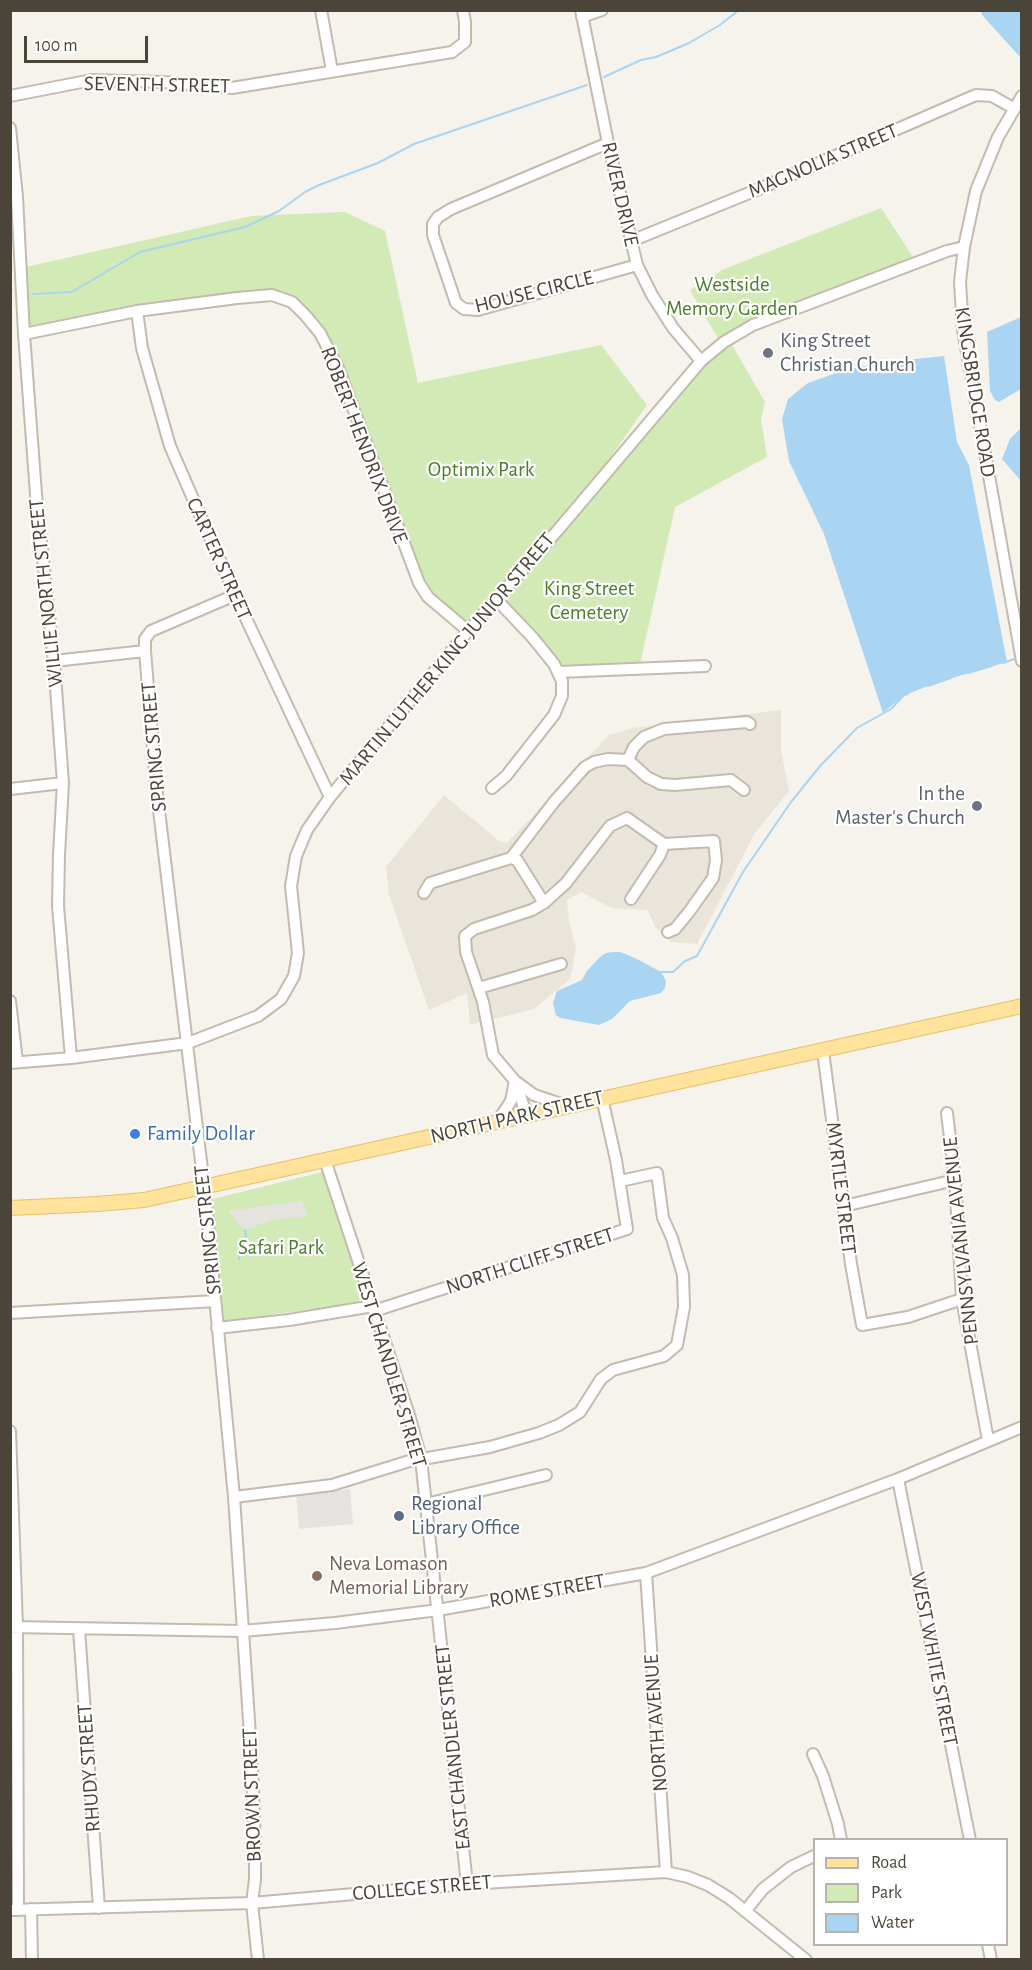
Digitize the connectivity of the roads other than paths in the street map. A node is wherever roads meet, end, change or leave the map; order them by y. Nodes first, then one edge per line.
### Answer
1 (321, 10) edge
2 (463, 10) edge
3 (602, 10) edge
4 (582, 14) edge
5 (332, 71) junction
6 (10, 96) edge
7 (1022, 96) edge
8 (1013, 108) junction
9 (10, 128) edge
10 (608, 143) junction
11 (631, 241) junction
12 (964, 247) junction
13 (637, 265) junction
14 (22, 276) junction
15 (10, 278) edge
16 (137, 311) junction
17 (24, 334) junction
18 (701, 361) junction
19 (235, 596) junction
20 (496, 599) junction
21 (468, 631) junction
22 (145, 651) junction
23 (54, 661) junction
24 (1022, 661) edge
25 (705, 666) dead end
26 (558, 672) junction
27 (750, 724) dead end
28 (628, 760) junction
29 (63, 783) junction
30 (492, 788) dead end
31 (10, 789) edge
32 (744, 790) dead end
33 (330, 796) junction
34 (664, 844) junction
35 (511, 858) junction
36 (424, 893) dead end
37 (631, 899) dead end
38 (544, 903) junction
39 (668, 932) dead end
40 (561, 964) dead end
41 (479, 988) junction
42 (10, 1000) edge
43 (1022, 1006) edge
44 (188, 1043) junction
45 (823, 1051) junction
46 (71, 1058) junction
47 (14, 1062) edge
48 (515, 1081) junction
49 (602, 1098) junction
50 (567, 1106) junction
51 (947, 1113) dead end
52 (527, 1116) junction
53 (497, 1122) junction
54 (325, 1160) junction
55 (955, 1180) junction
56 (620, 1181) junction
57 (205, 1186) junction
58 (844, 1206) junction
59 (10, 1208) edge
60 (962, 1299) junction
61 (216, 1302) junction
62 (374, 1309) junction
63 (10, 1313) edge
64 (218, 1328) junction
65 (1022, 1427) edge
66 (10, 1431) edge
67 (988, 1440) junction
68 (421, 1459) junction
69 (546, 1474) dead end
70 (898, 1479) junction
71 (234, 1497) junction
72 (426, 1504) junction
73 (646, 1573) junction
74 (438, 1610) junction
75 (14, 1627) edge
76 (79, 1629) junction
77 (242, 1631) junction
78 (813, 1754) dead end
79 (841, 1838) edge
80 (970, 1838) edge
81 (813, 1856) edge
82 (666, 1872) junction
83 (467, 1884) junction
84 (252, 1903) junction
85 (99, 1908) junction
86 (31, 1909) junction
87 (14, 1910) edge
88 (746, 1910) junction
89 (32, 1959) edge
90 (258, 1959) edge
91 (806, 1959) edge

1 - 5 street
2 - 5 street, SEVENTH STREET
3 - 4 street
4 - 10 street, RIVER DRIVE
5 - 6 street, SEVENTH STREET
7 - 8 street, KINGSBRIDGE ROAD
8 - 11 street, MAGNOLIA STREET
8 - 12 street, KINGSBRIDGE ROAD
9 - 14 street, WILLIE NORTH STREET
10 - 11 street, RIVER DRIVE
10 - 13 street, HOUSE CIRCLE
11 - 13 street, RIVER DRIVE
12 - 18 street, MARTIN LUTHER KING JUNIOR STREET
12 - 24 street, KINGSBRIDGE ROAD
13 - 18 street, RIVER DRIVE
14 - 15 street
14 - 17 street, WILLIE NORTH STREET
16 - 17 street, ROBERT HENDRIX DRIVE
16 - 19 street, CARTER STREET
16 - 21 street, ROBERT HENDRIX DRIVE
17 - 23 street, WILLIE NORTH STREET
18 - 20 street, MARTIN LUTHER KING JUNIOR STREET
19 - 22 street
19 - 33 street, CARTER STREET
20 - 21 street, MARTIN LUTHER KING JUNIOR STREET
20 - 26 street
21 - 33 street, MARTIN LUTHER KING JUNIOR STREET
22 - 23 street
22 - 44 street, SPRING STREET
23 - 29 street, WILLIE NORTH STREET
25 - 26 street
26 - 30 street
27 - 28 street
28 - 32 street
28 - 35 street
29 - 31 street
29 - 46 street, WILLIE NORTH STREET
33 - 44 street, MARTIN LUTHER KING JUNIOR STREET
34 - 37 street
34 - 38 street
34 - 39 street
35 - 36 street
35 - 38 street
38 - 41 street
40 - 41 street
41 - 48 street
42 - 47 street
43 - 45 main road, NORTH PARK STREET
44 - 46 street, MARTIN LUTHER KING JUNIOR STREET
44 - 57 street, SPRING STREET
45 - 49 main road, NORTH PARK STREET
45 - 58 street, MYRTLE STREET
46 - 47 street, MARTIN LUTHER KING JUNIOR STREET
48 - 50 street
48 - 52 street
48 - 53 street
49 - 50 main road, NORTH PARK STREET
49 - 56 street, NORTH CLIFF STREET
50 - 52 main road, NORTH PARK STREET
51 - 55 street, PENNSYLVANIA AVENUE
52 - 53 main road, NORTH PARK STREET
53 - 54 main road, NORTH PARK STREET
54 - 57 main road, NORTH PARK STREET
54 - 62 street, WEST CHANDLER STREET
55 - 58 street
55 - 60 street, PENNSYLVANIA AVENUE
56 - 62 street, NORTH CLIFF STREET
56 - 68 street
57 - 59 main road, NORTH PARK STREET
57 - 61 street, SPRING STREET
58 - 60 street, MYRTLE STREET
60 - 67 street, PENNSYLVANIA AVENUE
61 - 63 street
61 - 64 street, SPRING STREET
62 - 64 street, NORTH CLIFF STREET
62 - 68 street, WEST CHANDLER STREET
64 - 71 street, SPRING STREET
65 - 67 street, ROME STREET
66 - 75 street
67 - 70 street, ROME STREET
68 - 71 street
68 - 72 street, WEST CHANDLER STREET
69 - 72 street
70 - 73 street, ROME STREET
70 - 80 street, WEST WHITE STREET
71 - 77 street, SPRING STREET
72 - 74 street, WEST CHANDLER STREET
73 - 74 street, ROME STREET
73 - 82 street, NORTH AVENUE
74 - 77 street, ROME STREET
74 - 83 street, EAST CHANDLER STREET
75 - 76 street, ROME STREET
75 - 87 street
76 - 77 street, ROME STREET
76 - 85 street, RHUDY STREET
77 - 84 street, BROWN STREET
78 - 79 street
81 - 88 street
82 - 83 street, COLLEGE STREET
82 - 88 street, COLLEGE STREET
83 - 84 street, COLLEGE STREET
84 - 85 street, COLLEGE STREET
84 - 90 street, BROWN STREET
85 - 86 street, COLLEGE STREET
86 - 87 street, COLLEGE STREET
86 - 89 street
88 - 91 street, COLLEGE STREET

